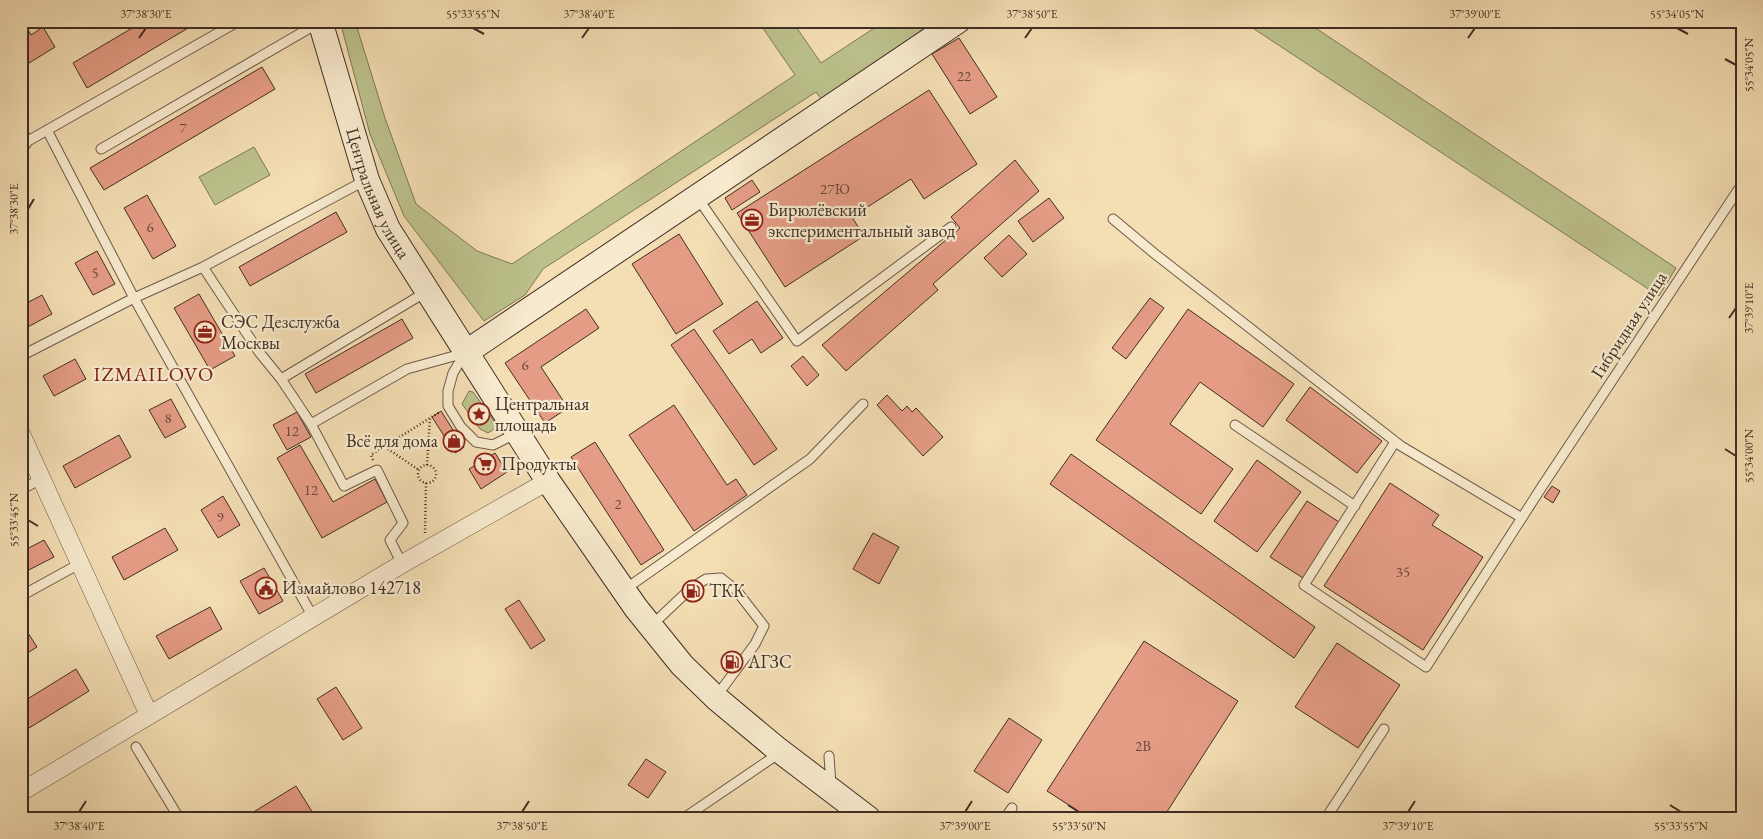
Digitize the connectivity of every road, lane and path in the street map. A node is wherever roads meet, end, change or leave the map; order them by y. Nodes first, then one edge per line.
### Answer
1 (239, 21) edge
2 (958, 21) edge
3 (320, 22) edge
4 (22, 130) edge
5 (47, 130) junction
6 (28, 141) junction
7 (101, 149) dead end
8 (21, 151) edge
9 (367, 180) junction
10 (1742, 184) edge
11 (697, 197) junction
12 (1113, 219) dead end
13 (951, 227) dead end
14 (203, 267) junction
15 (426, 292) junction
16 (134, 298) junction
17 (465, 353) junction
18 (21, 356) edge
19 (281, 379) junction
20 (863, 404) dead end
21 (448, 406) junction
22 (430, 418) junction
23 (311, 424) junction
24 (1235, 425) dead end
25 (517, 433) junction
26 (21, 434) edge
27 (1395, 442) junction
28 (384, 447) junction
29 (427, 465) junction
30 (377, 470) junction
31 (419, 470) junction
32 (43, 478) junction
33 (548, 481) junction
34 (426, 483) junction
35 (21, 490) edge
36 (1354, 506) junction
37 (1522, 518) junction
38 (424, 552) junction
39 (81, 563) junction
40 (402, 564) junction
41 (623, 590) junction
42 (21, 596) edge
43 (313, 618) junction
44 (650, 627) junction
45 (716, 698) junction
46 (149, 715) junction
47 (1384, 729) dead end
48 (136, 747) dead end
49 (781, 752) junction
50 (829, 756) dead end
51 (831, 790) junction
52 (21, 792) edge
53 (1012, 808) dead end
54 (179, 818) edge
55 (684, 818) edge
56 (868, 818) edge
57 (1005, 818) edge
58 (1326, 818) edge

1 - 5 lane
2 - 11 street
3 - 7 lane
3 - 9 street, Центральная улица
4 - 6 lane
5 - 6 lane
5 - 16 lane
6 - 8 lane
9 - 14 lane
9 - 15 street, Центральная улица
10 - 37 lane, Гибридная улица
11 - 13 lane
11 - 17 street
12 - 27 lane
14 - 16 lane
14 - 19 lane
15 - 17 street, Центральная улица
15 - 19 lane
16 - 18 lane
16 - 43 lane
17 - 21 lane
17 - 23 lane
17 - 25 street, Центральная улица
19 - 23 lane
20 - 41 lane
21 - 22 path
21 - 25 lane
22 - 28 path
22 - 29 path
23 - 30 lane
24 - 36 lane
25 - 33 street, Центральная улица
26 - 32 street
27 - 36 lane
27 - 37 lane
28 - 30 path
28 - 31 path
29 - 31 path
29 - 34 path
30 - 40 lane
31 - 34 path
32 - 35 lane
32 - 39 street
33 - 38 street
33 - 41 street, Центральная улица
34 - 38 path
36 - 37 lane, Гибридная улица
38 - 40 street
39 - 42 lane
39 - 46 street
40 - 43 street
41 - 44 street, Центральная улица
43 - 46 street
44 - 45 street, Центральная улица
44 - 45 lane
45 - 49 street, Центральная улица
46 - 52 street
47 - 58 lane
48 - 54 lane
49 - 51 street, Центральная улица
49 - 55 lane
50 - 51 lane
51 - 56 street, Центральная улица
53 - 57 lane

